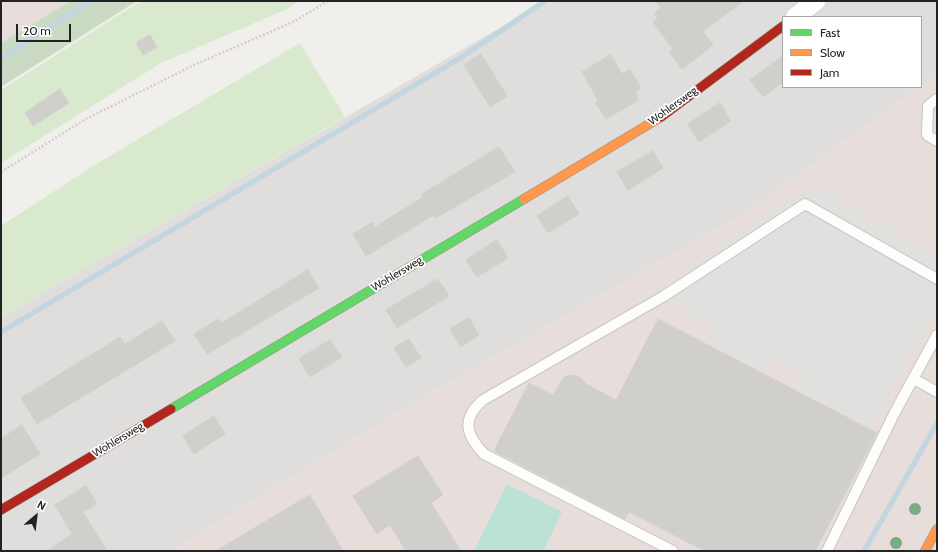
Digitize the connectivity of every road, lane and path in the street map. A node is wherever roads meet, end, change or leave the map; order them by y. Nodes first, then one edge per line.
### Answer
1 (126, 1) edge
2 (328, 1) edge
3 (816, 1) edge
4 (796, 16) edge
5 (782, 27) edge
6 (1, 81) edge
7 (937, 99) edge
8 (937, 141) edge
9 (1, 172) edge
10 (937, 279) edge
11 (937, 336) edge
12 (914, 379) junction
13 (937, 392) edge
14 (1, 510) edge
15 (937, 529) edge
16 (673, 551) edge
17 (827, 551) edge
18 (925, 551) edge

1 - 6 path
2 - 9 path
3 - 4 street
5 - 14 street, Wohlersweg
7 - 8 lane
10 - 16 lane
11 - 12 lane
12 - 13 lane
12 - 17 lane
15 - 18 street

